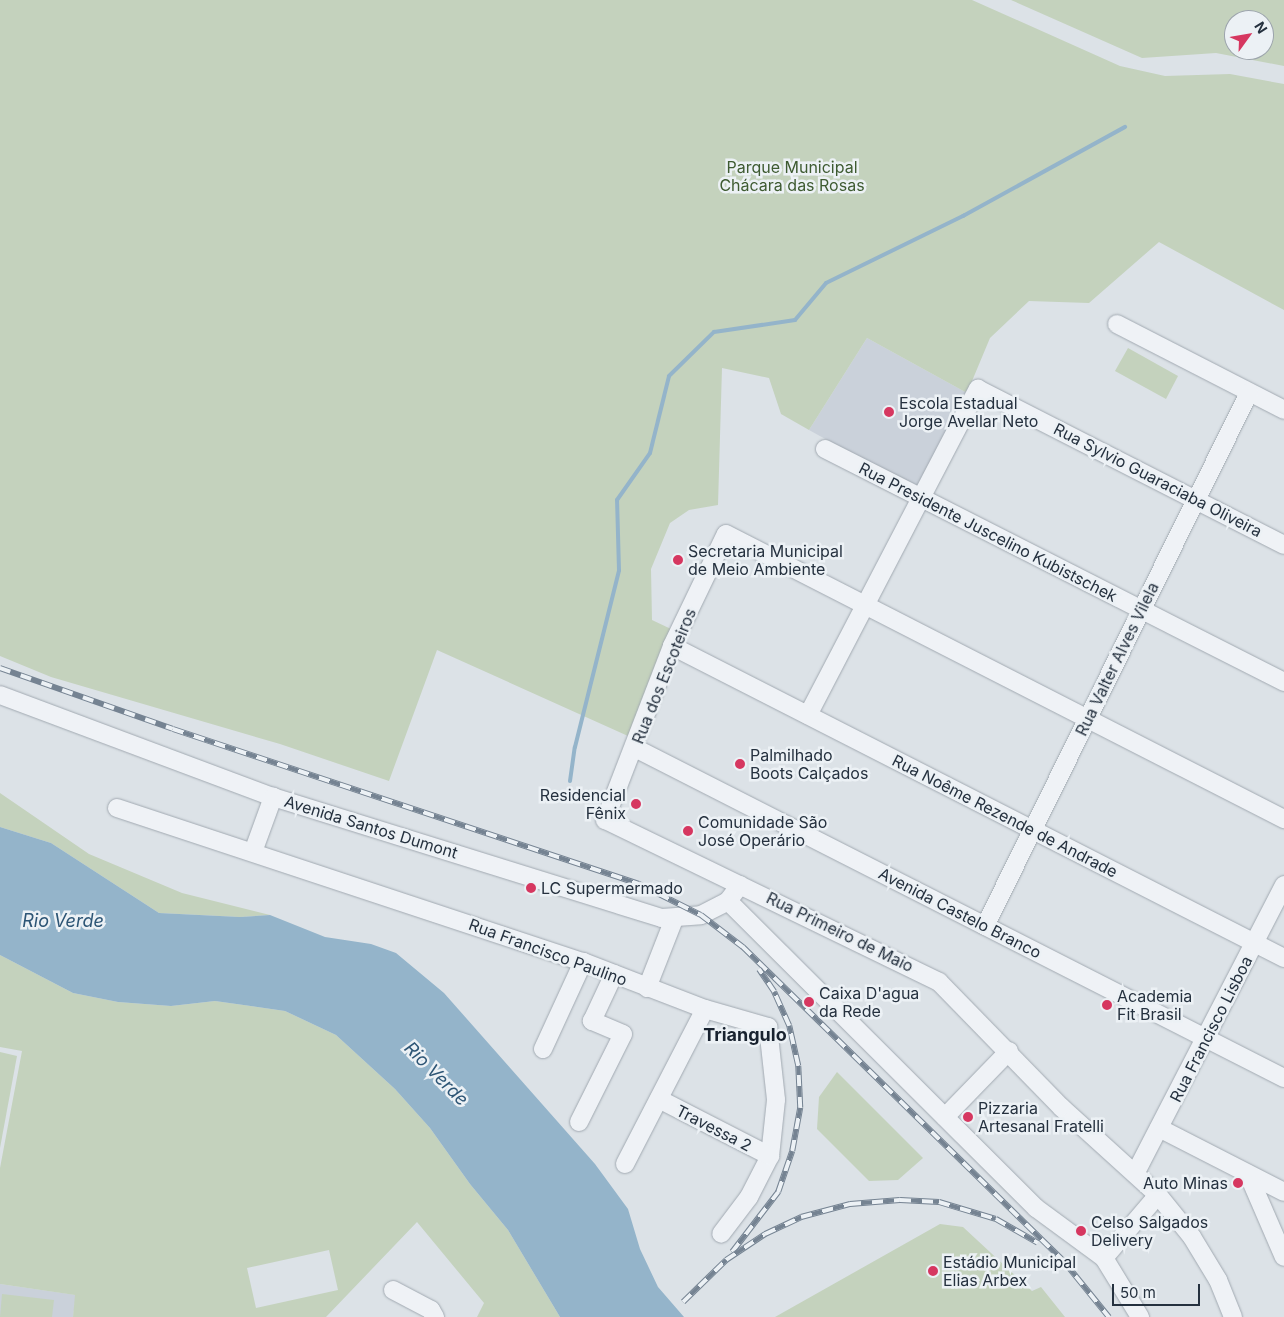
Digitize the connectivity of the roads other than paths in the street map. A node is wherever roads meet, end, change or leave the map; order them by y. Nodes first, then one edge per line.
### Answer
1 (1117, 324) dead end
2 (1249, 392) junction
3 (1284, 410) edge
4 (825, 448) dead end
5 (921, 499) junction
6 (1196, 500) junction
7 (1284, 545) edge
8 (865, 605) junction
9 (1142, 610) junction
10 (672, 646) junction
11 (1284, 682) edge
12 (0, 695) edge
13 (808, 715) junction
14 (1088, 719) junction
15 (635, 748) junction
16 (273, 797) junction
17 (117, 808) dead end
18 (1284, 819) edge
19 (605, 820) joint
20 (1033, 830) junction
21 (253, 852) junction
22 (740, 885) junction
23 (1284, 885) edge
24 (728, 901) junction
25 (674, 919) junction
26 (985, 926) junction
27 (1255, 943) junction
28 (1284, 958) edge
29 (583, 962) junction
30 (614, 974) junction
31 (646, 988) junction
32 (705, 1009) junction
33 (1207, 1039) junction
34 (543, 1050) dead end
35 (1009, 1051) junction
36 (1284, 1078) edge
37 (659, 1099) junction
38 (945, 1117) junction
39 (579, 1122) dead end
40 (1159, 1128) junction
41 (770, 1156) junction
42 (625, 1164) dead end
43 (1136, 1172) junction
44 (1248, 1174) junction
45 (1279, 1190) edge
46 (1158, 1195) junction
47 (1263, 1208) junction
48 (721, 1234) dead end
49 (1284, 1257) edge
50 (1104, 1258) junction
51 (393, 1290) dead end
52 (435, 1317) edge
53 (1140, 1317) edge
54 (1233, 1317) edge

1 - 2 street
2 - 3 street
2 - 6 street, Rua Valter Alves Vilela
4 - 5 street, Rua Presidente Juscelino Kubistschek
5 - 6 street, Rua Sylvio Guaraciaba Oliveira
5 - 8 street
5 - 9 street, Rua Presidente Juscelino Kubistschek
6 - 7 street, Rua Sylvio Guaraciaba Oliveira
6 - 9 street, Rua Valter Alves Vilela
8 - 10 street, Rua dos Escoteiros
8 - 13 street
8 - 14 street
9 - 11 street, Rua Presidente Juscelino Kubistschek
9 - 14 street, Rua Valter Alves Vilela
10 - 13 street, Rua Noême Rezende de Andrade
10 - 15 street, Rua dos Escoteiros
12 - 16 street, Avenida Santos Dumont
13 - 20 street, Rua Noême Rezende de Andrade
14 - 18 street
14 - 20 street, Rua Valter Alves Vilela
15 - 19 street, Rua dos Escoteiros
15 - 26 street, Avenida Castelo Branco
16 - 21 street
16 - 25 street, Avenida Santos Dumont
17 - 21 street, Rua Francisco Paulino
19 - 22 street, Rua Primeiro de Maio
20 - 26 street, Rua Valter Alves Vilela
20 - 27 street, Rua Noême Rezende de Andrade
21 - 29 street, Rua Francisco Paulino
22 - 24 street, Avenida Santos Dumont
22 - 35 street, Rua Primeiro de Maio
23 - 27 street, Rua Francisco Lisboa
24 - 25 street, Avenida Santos Dumont
24 - 38 street
25 - 31 street
26 - 33 street, Avenida Castelo Branco
27 - 28 street, Rua Noême Rezende de Andrade
27 - 33 street, Rua Francisco Lisboa
29 - 30 street, Rua Francisco Paulino
29 - 34 street
30 - 31 street, Rua Francisco Paulino
30 - 39 street
31 - 32 street, Rua Francisco Paulino
32 - 37 street
32 - 41 street, Rua Francisco Paulino
33 - 36 street, Avenida Castelo Branco
33 - 40 street, Rua Francisco Lisboa
35 - 38 street
35 - 43 street, Rua Primeiro de Maio
37 - 41 street, Travessa 2
37 - 42 street
38 - 50 street
40 - 43 street, Rua Francisco Lisboa
40 - 44 street
41 - 48 street, Rua Francisco Paulino
43 - 46 street, Rua Primeiro de Maio
44 - 45 street
44 - 47 street
45 - 47 street
46 - 50 street
46 - 54 street, Rua Primeiro de Maio
47 - 49 street
50 - 53 street
51 - 52 street

